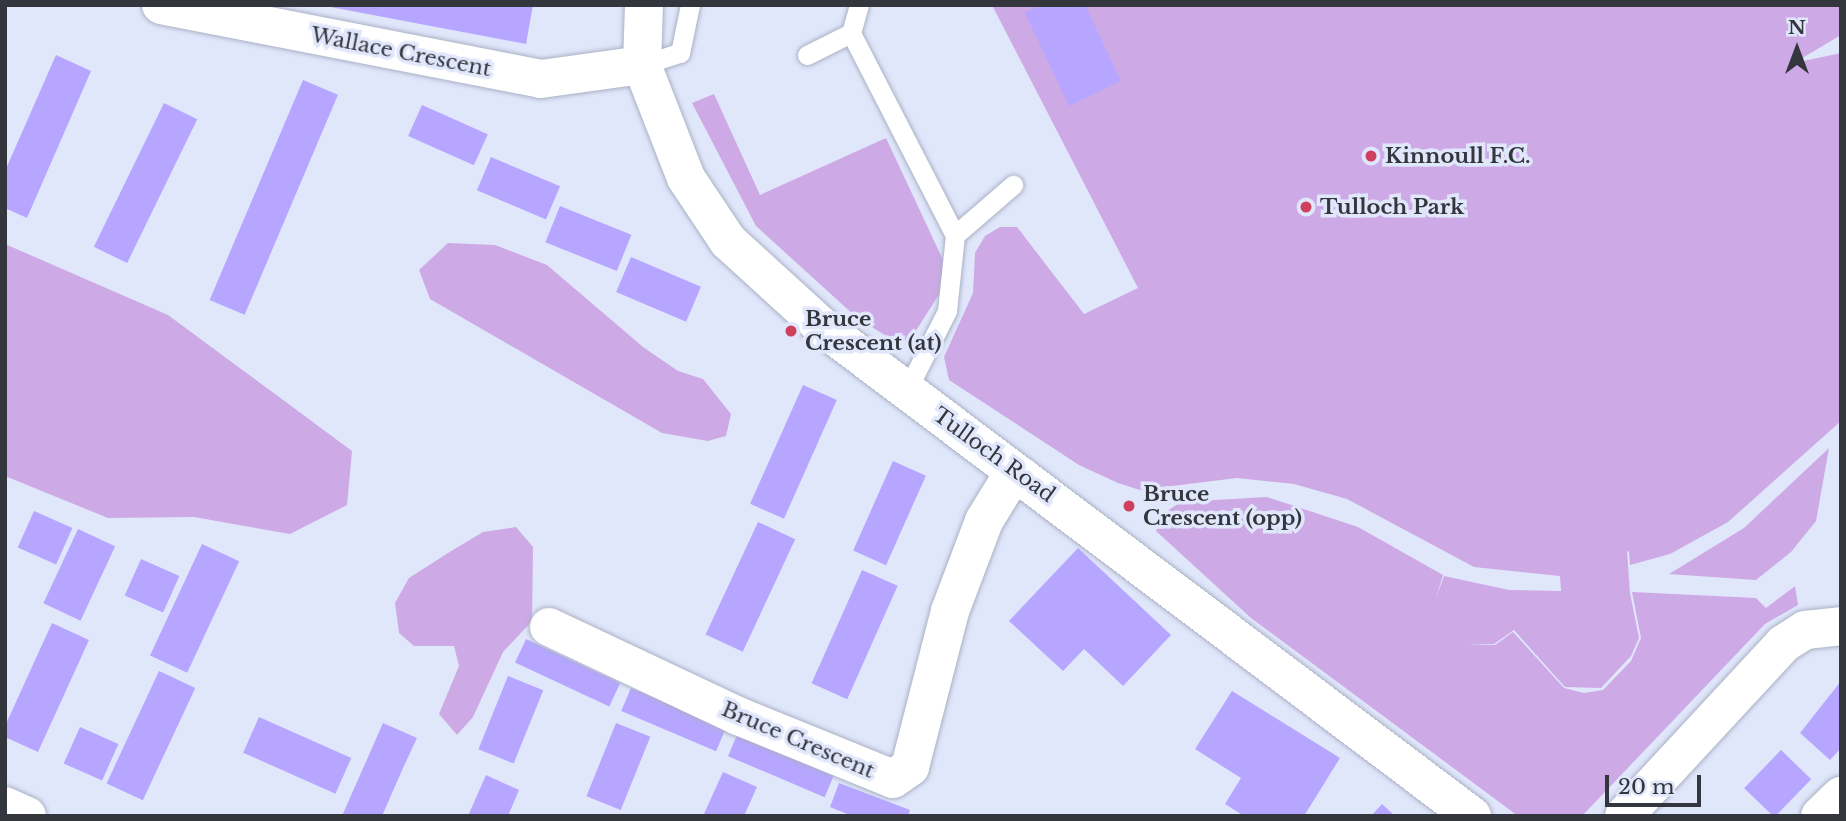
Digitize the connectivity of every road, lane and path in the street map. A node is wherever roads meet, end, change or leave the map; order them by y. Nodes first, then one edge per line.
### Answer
1 (161, 5) edge
2 (644, 5) edge
3 (691, 5) edge
4 (859, 5) edge
5 (256, 14) edge
6 (851, 33) junction
7 (807, 55) dead end
8 (642, 65) junction
9 (1013, 185) dead end
10 (955, 235) junction
11 (907, 390) junction
12 (1022, 477) junction
13 (1841, 625) edge
14 (549, 627) dead end
15 (1841, 796) edge
16 (5, 806) edge
17 (27, 816) edge
18 (1472, 816) edge
19 (1624, 816) edge
20 (1820, 816) edge

1 - 5 street, Wallace Crescent
2 - 8 street, Tulloch Road
3 - 8 lane
4 - 6 lane
5 - 8 street, Wallace Crescent
6 - 7 lane
6 - 10 lane
8 - 11 street, Tulloch Road
9 - 10 lane
10 - 11 lane
11 - 12 street, Tulloch Road
12 - 14 street, Bruce Crescent
12 - 18 street, Tulloch Road
13 - 19 street
15 - 20 street
16 - 17 street

